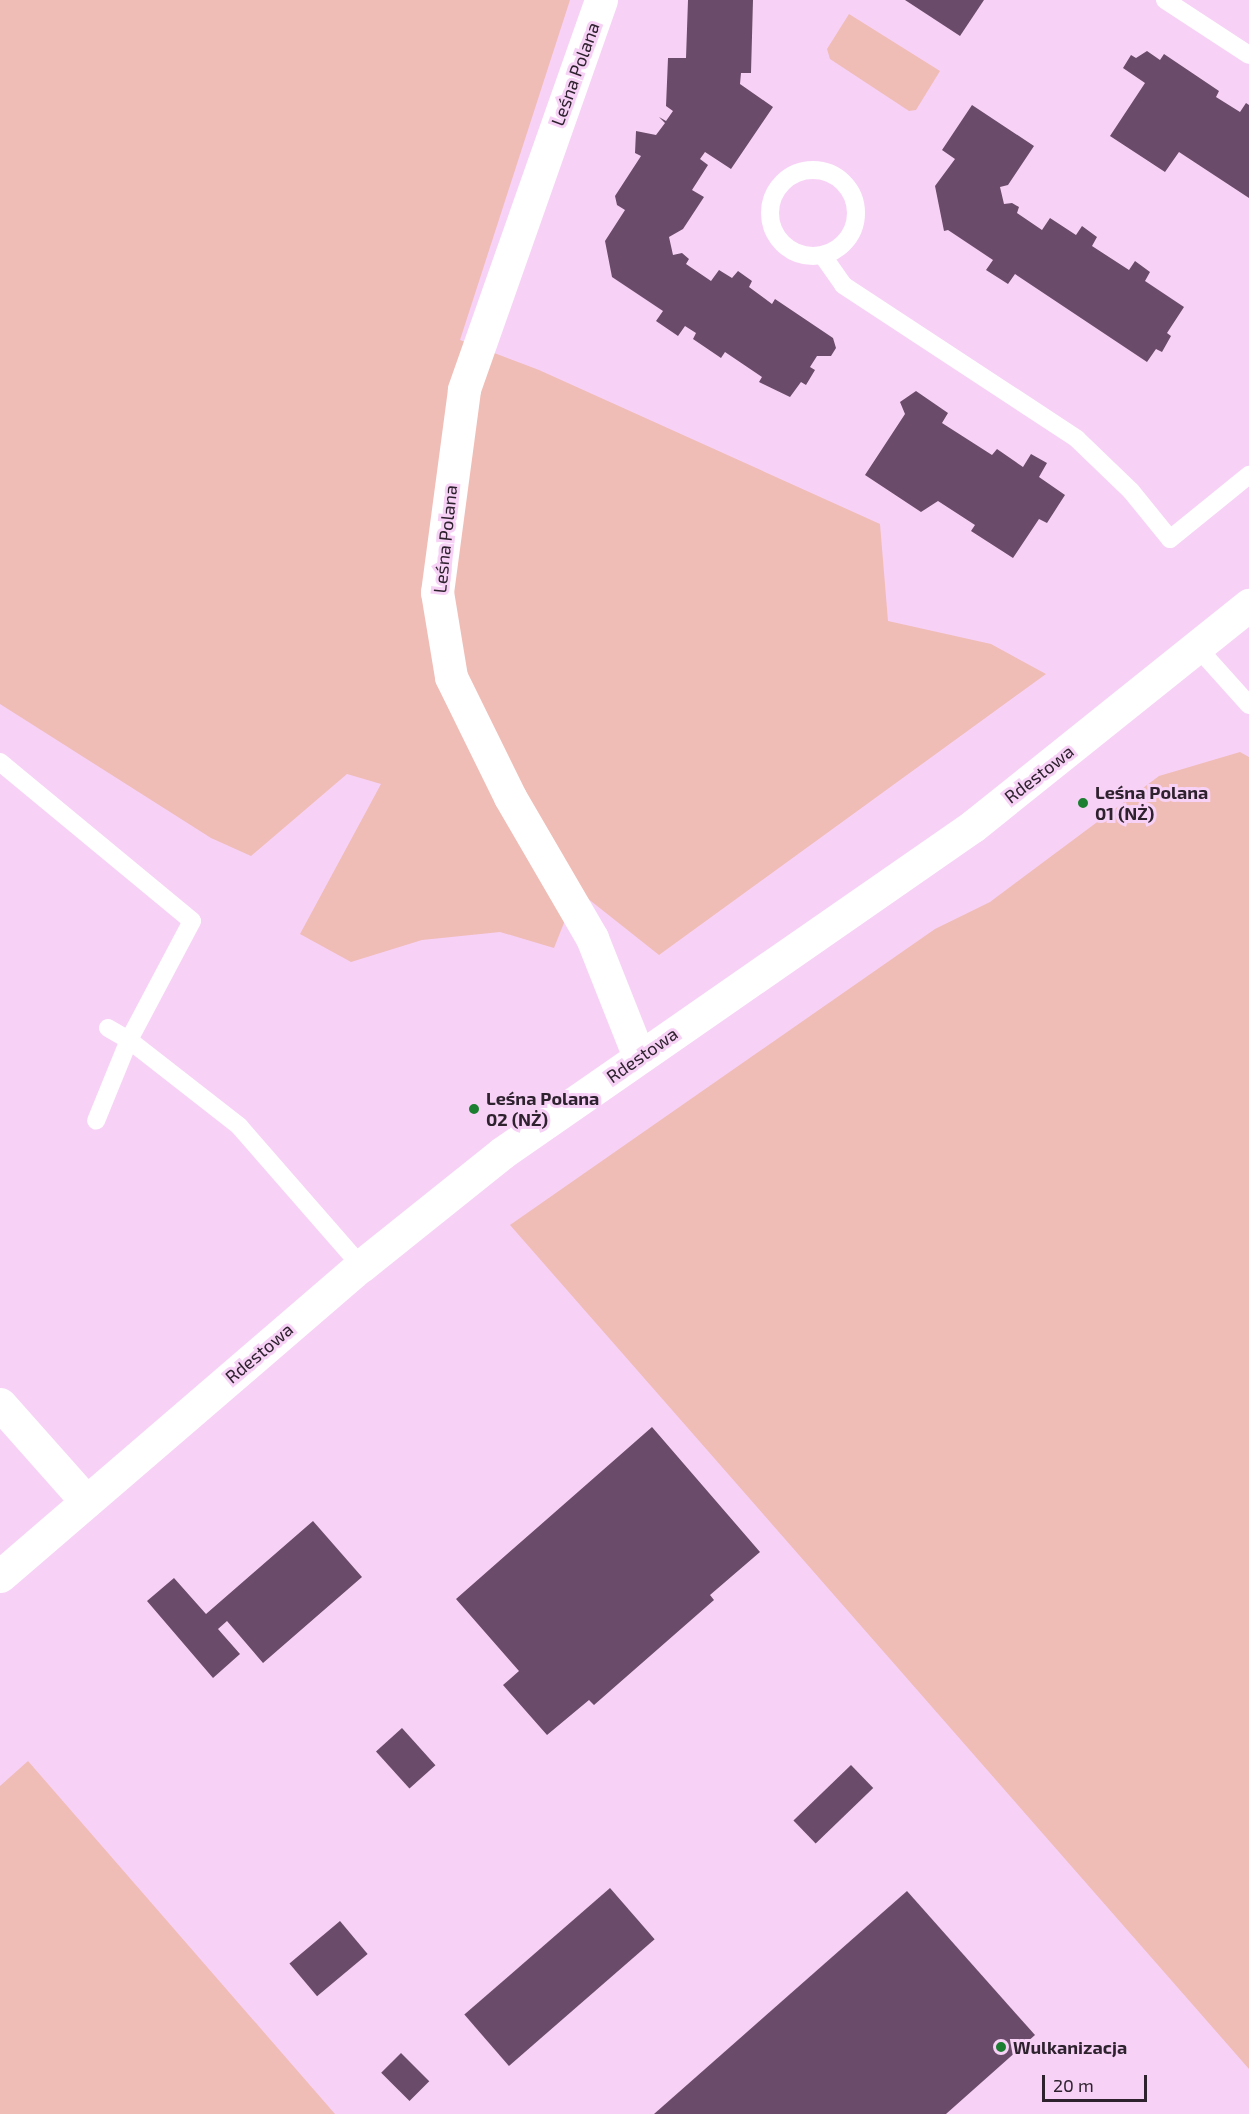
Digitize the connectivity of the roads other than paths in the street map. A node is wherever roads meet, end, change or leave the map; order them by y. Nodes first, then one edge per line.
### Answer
1 (601, 0) edge
2 (1165, 0) edge
3 (1249, 55) edge
4 (824, 256) junction
5 (1249, 475) edge
6 (1249, 605) edge
7 (1197, 647) junction
8 (1249, 705) edge
9 (0, 762) edge
10 (108, 1028) dead end
11 (129, 1040) junction
12 (639, 1057) junction
13 (96, 1121) dead end
14 (361, 1266) junction
15 (5, 1418) edge
16 (86, 1501) junction
17 (0, 1576) edge

1 - 12 street, Leśna Polana
2 - 3 lane
4 - 4 lane
4 - 5 lane
6 - 7 street, Rdestowa
7 - 8 lane
7 - 12 street, Rdestowa
9 - 11 lane
10 - 11 lane
11 - 13 lane
11 - 14 lane
12 - 14 street, Rdestowa
14 - 16 street, Rdestowa
15 - 16 street
16 - 17 street, Rdestowa

